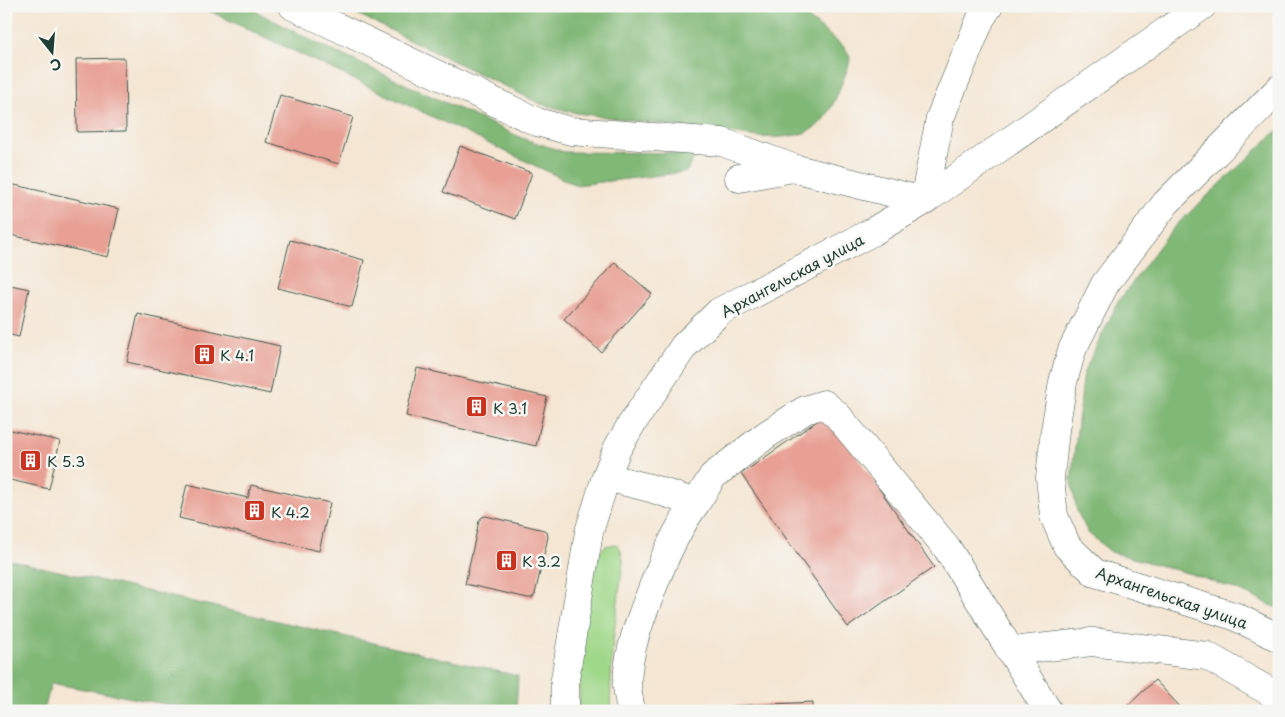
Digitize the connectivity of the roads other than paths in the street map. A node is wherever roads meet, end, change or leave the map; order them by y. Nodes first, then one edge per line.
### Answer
1 (292, 6) edge
2 (989, 6) edge
3 (1202, 6) edge
4 (1279, 89) edge
5 (793, 168) junction
6 (739, 178) dead end
7 (924, 200) junction
8 (606, 477) junction
9 (696, 503) junction
10 (1279, 638) edge
11 (1010, 651) junction
12 (1279, 697) edge
13 (565, 711) edge
14 (631, 711) edge
15 (1048, 711) edge

1 - 5 street
2 - 7 street
3 - 7 street, Архангельская улица
4 - 10 street, Архангельская улица
5 - 6 street
5 - 7 street
7 - 8 street, Архангельская улица
8 - 9 street
8 - 13 street, Архангельская улица
9 - 11 street
9 - 14 street
11 - 12 street
11 - 15 street

